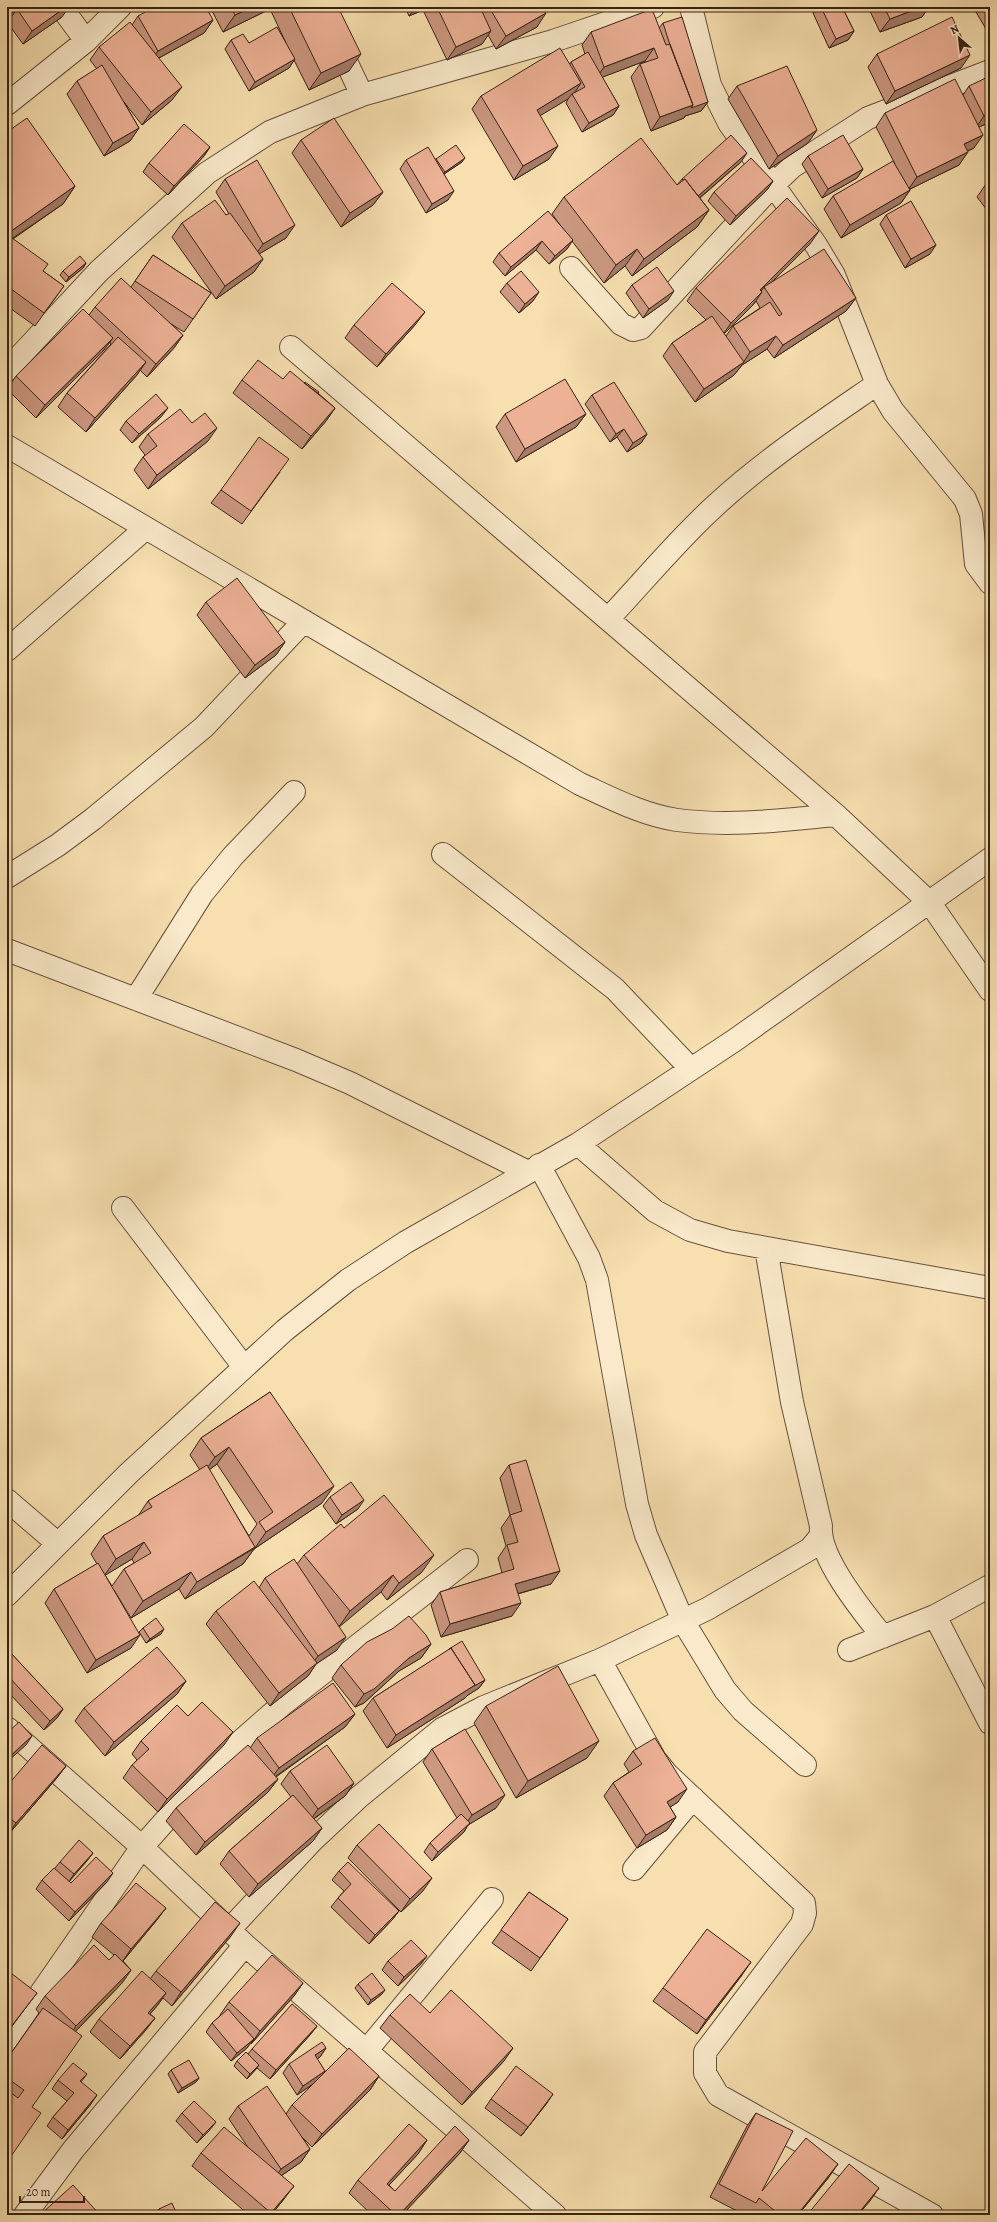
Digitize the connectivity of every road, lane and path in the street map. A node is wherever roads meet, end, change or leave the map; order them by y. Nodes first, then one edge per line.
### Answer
1 (61, 7) edge
2 (120, 7) edge
3 (320, 7) edge
4 (653, 7) edge
5 (691, 7) edge
6 (86, 41) junction
7 (990, 71) edge
8 (362, 95) junction
9 (7, 104) edge
10 (772, 186) junction
11 (571, 268) dead end
12 (291, 347) dead end
13 (7, 370) edge
14 (877, 384) junction
15 (7, 446) edge
16 (146, 528) junction
17 (990, 583) edge
18 (608, 618) junction
19 (304, 621) junction
20 (7, 650) edge
21 (294, 792) dead end
22 (836, 815) junction
23 (443, 854) dead end
24 (990, 859) edge
25 (7, 877) edge
26 (930, 903) junction
27 (7, 950) edge
28 (990, 990) edge
29 (136, 999) junction
30 (691, 1069) junction
31 (578, 1144) junction
32 (534, 1168) junction
33 (123, 1208) dead end
34 (766, 1248) junction
35 (990, 1288) edge
36 (244, 1367) junction
37 (7, 1500) edge
38 (820, 1537) junction
39 (58, 1543) junction
40 (467, 1560) dead end
41 (990, 1586) edge
42 (7, 1595) edge
43 (935, 1616) junction
44 (682, 1620) junction
45 (883, 1637) junction
46 (849, 1650) dead end
47 (600, 1660) junction
48 (990, 1724) edge
49 (7, 1728) edge
50 (805, 1765) dead end
51 (693, 1798) junction
52 (142, 1847) junction
53 (634, 1869) dead end
54 (492, 1899) dead end
55 (229, 1930) junction
56 (245, 1945) junction
57 (7, 2042) edge
58 (367, 2050) junction
59 (25, 2215) edge
60 (556, 2215) edge
61 (932, 2215) edge

1 - 6 street
2 - 6 street
3 - 8 street
4 - 8 street
5 - 10 street
6 - 9 street
7 - 10 street
8 - 13 street
10 - 11 street
10 - 14 street
12 - 18 street
14 - 17 street
14 - 18 street
15 - 16 street
16 - 19 street
16 - 20 street
18 - 22 street
19 - 22 street
19 - 25 street
21 - 29 street
22 - 26 street
23 - 30 street
24 - 26 street
26 - 28 street
26 - 30 street
27 - 29 street
29 - 32 street
30 - 31 street
31 - 32 street
31 - 34 street
32 - 36 street
32 - 44 street
33 - 36 street
34 - 35 street
34 - 38 street
36 - 39 street
37 - 39 street
38 - 44 street
38 - 45 street
39 - 42 street
40 - 52 street
41 - 43 street
43 - 45 street
43 - 48 street
44 - 47 street
44 - 50 street
45 - 46 street
47 - 51 street
47 - 55 street
49 - 52 street
51 - 53 street
51 - 61 street
52 - 55 street
52 - 57 street
54 - 58 street
55 - 56 street
56 - 58 street
56 - 59 street
58 - 60 street

